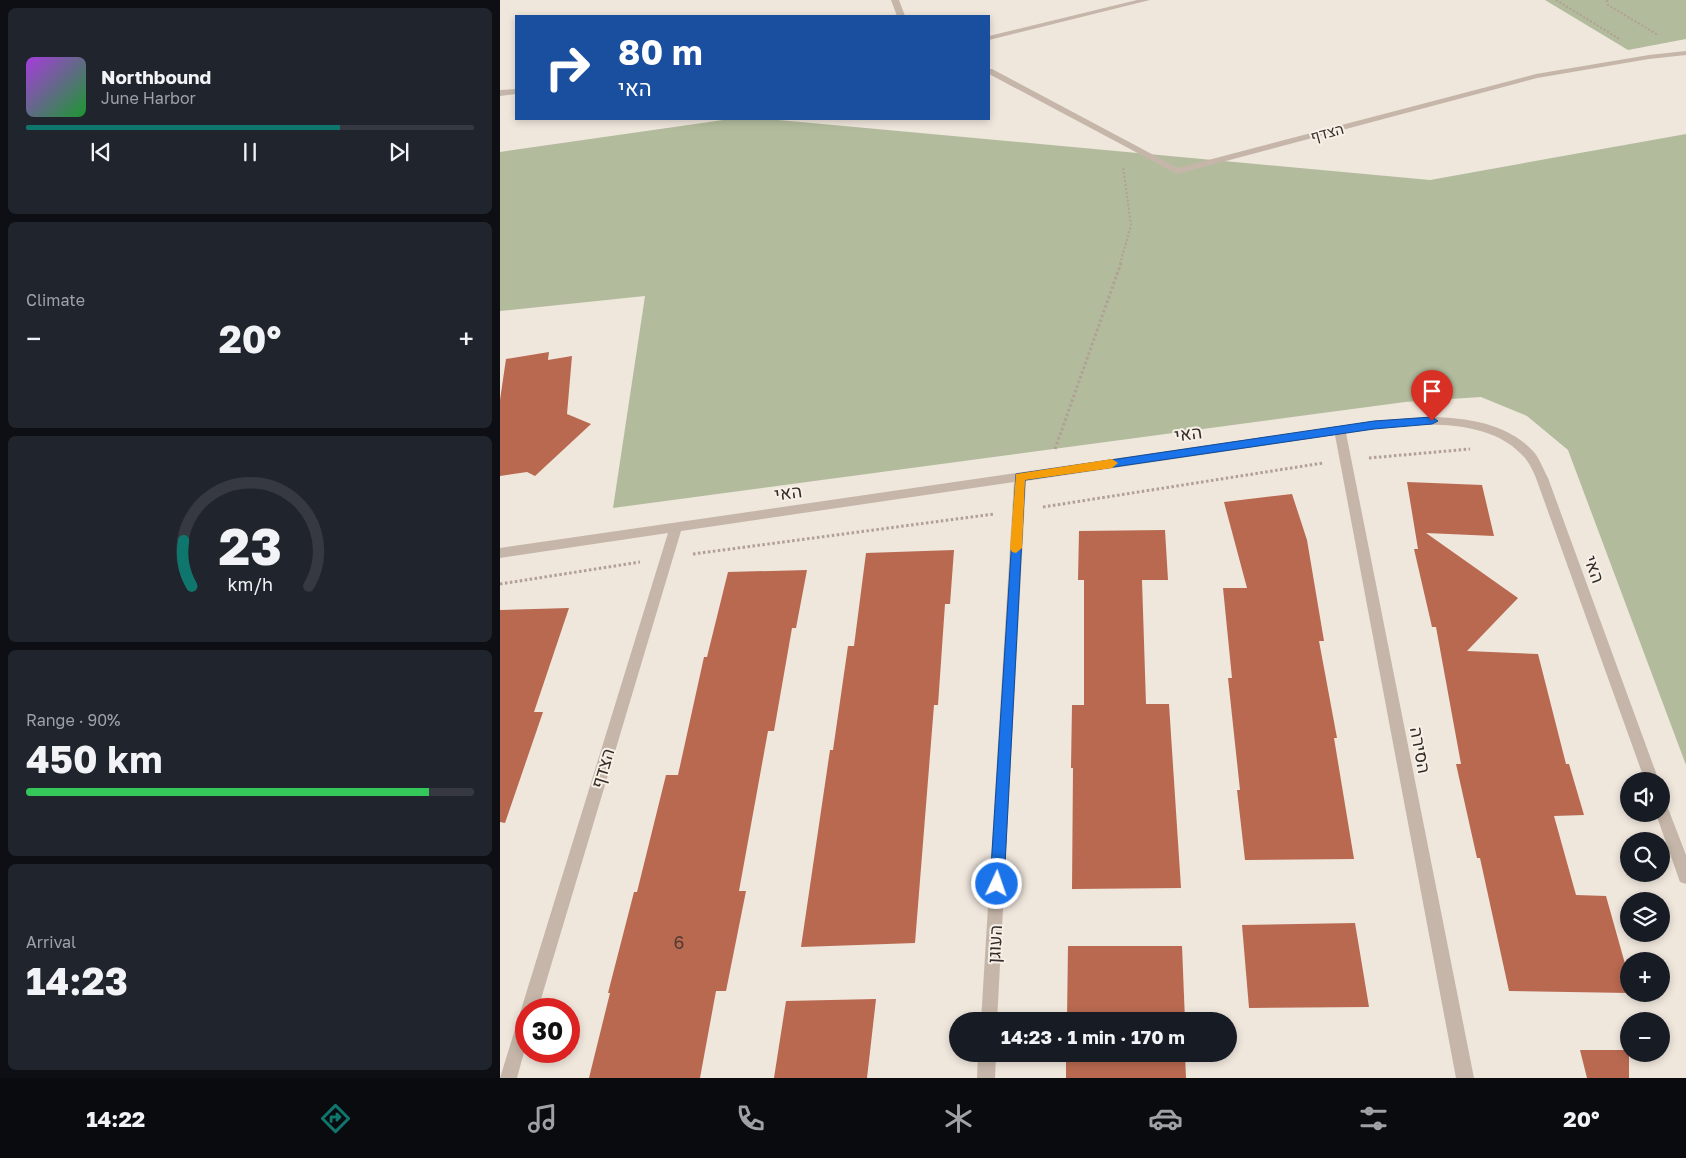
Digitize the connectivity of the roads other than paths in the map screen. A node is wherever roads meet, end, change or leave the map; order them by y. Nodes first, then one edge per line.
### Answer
1 (895, 0) edge
2 (1146, 0) edge
3 (901, 15) edge
4 (990, 38) edge
5 (1686, 53) edge
6 (990, 73) edge
7 (515, 92) edge
8 (500, 93) edge
9 (1340, 430) junction
10 (1020, 477) junction
11 (676, 527) junction
12 (500, 553) edge
13 (1649, 772) edge
14 (1666, 822) edge
15 (1686, 876) edge
16 (532, 998) edge
17 (990, 1012) edge
18 (515, 1054) edge
19 (987, 1062) edge
20 (508, 1078) edge
21 (986, 1078) edge
22 (1464, 1078) edge

1 - 3 street
2 - 4 street
5 - 6 street, הצדף
7 - 8 street
9 - 10 street, האי
9 - 13 street, האי
9 - 22 street, הסירה
10 - 11 street, האי
10 - 17 street, העוגן
11 - 12 street, האי
11 - 16 street, הצדף
14 - 15 street
18 - 20 street
19 - 21 street

